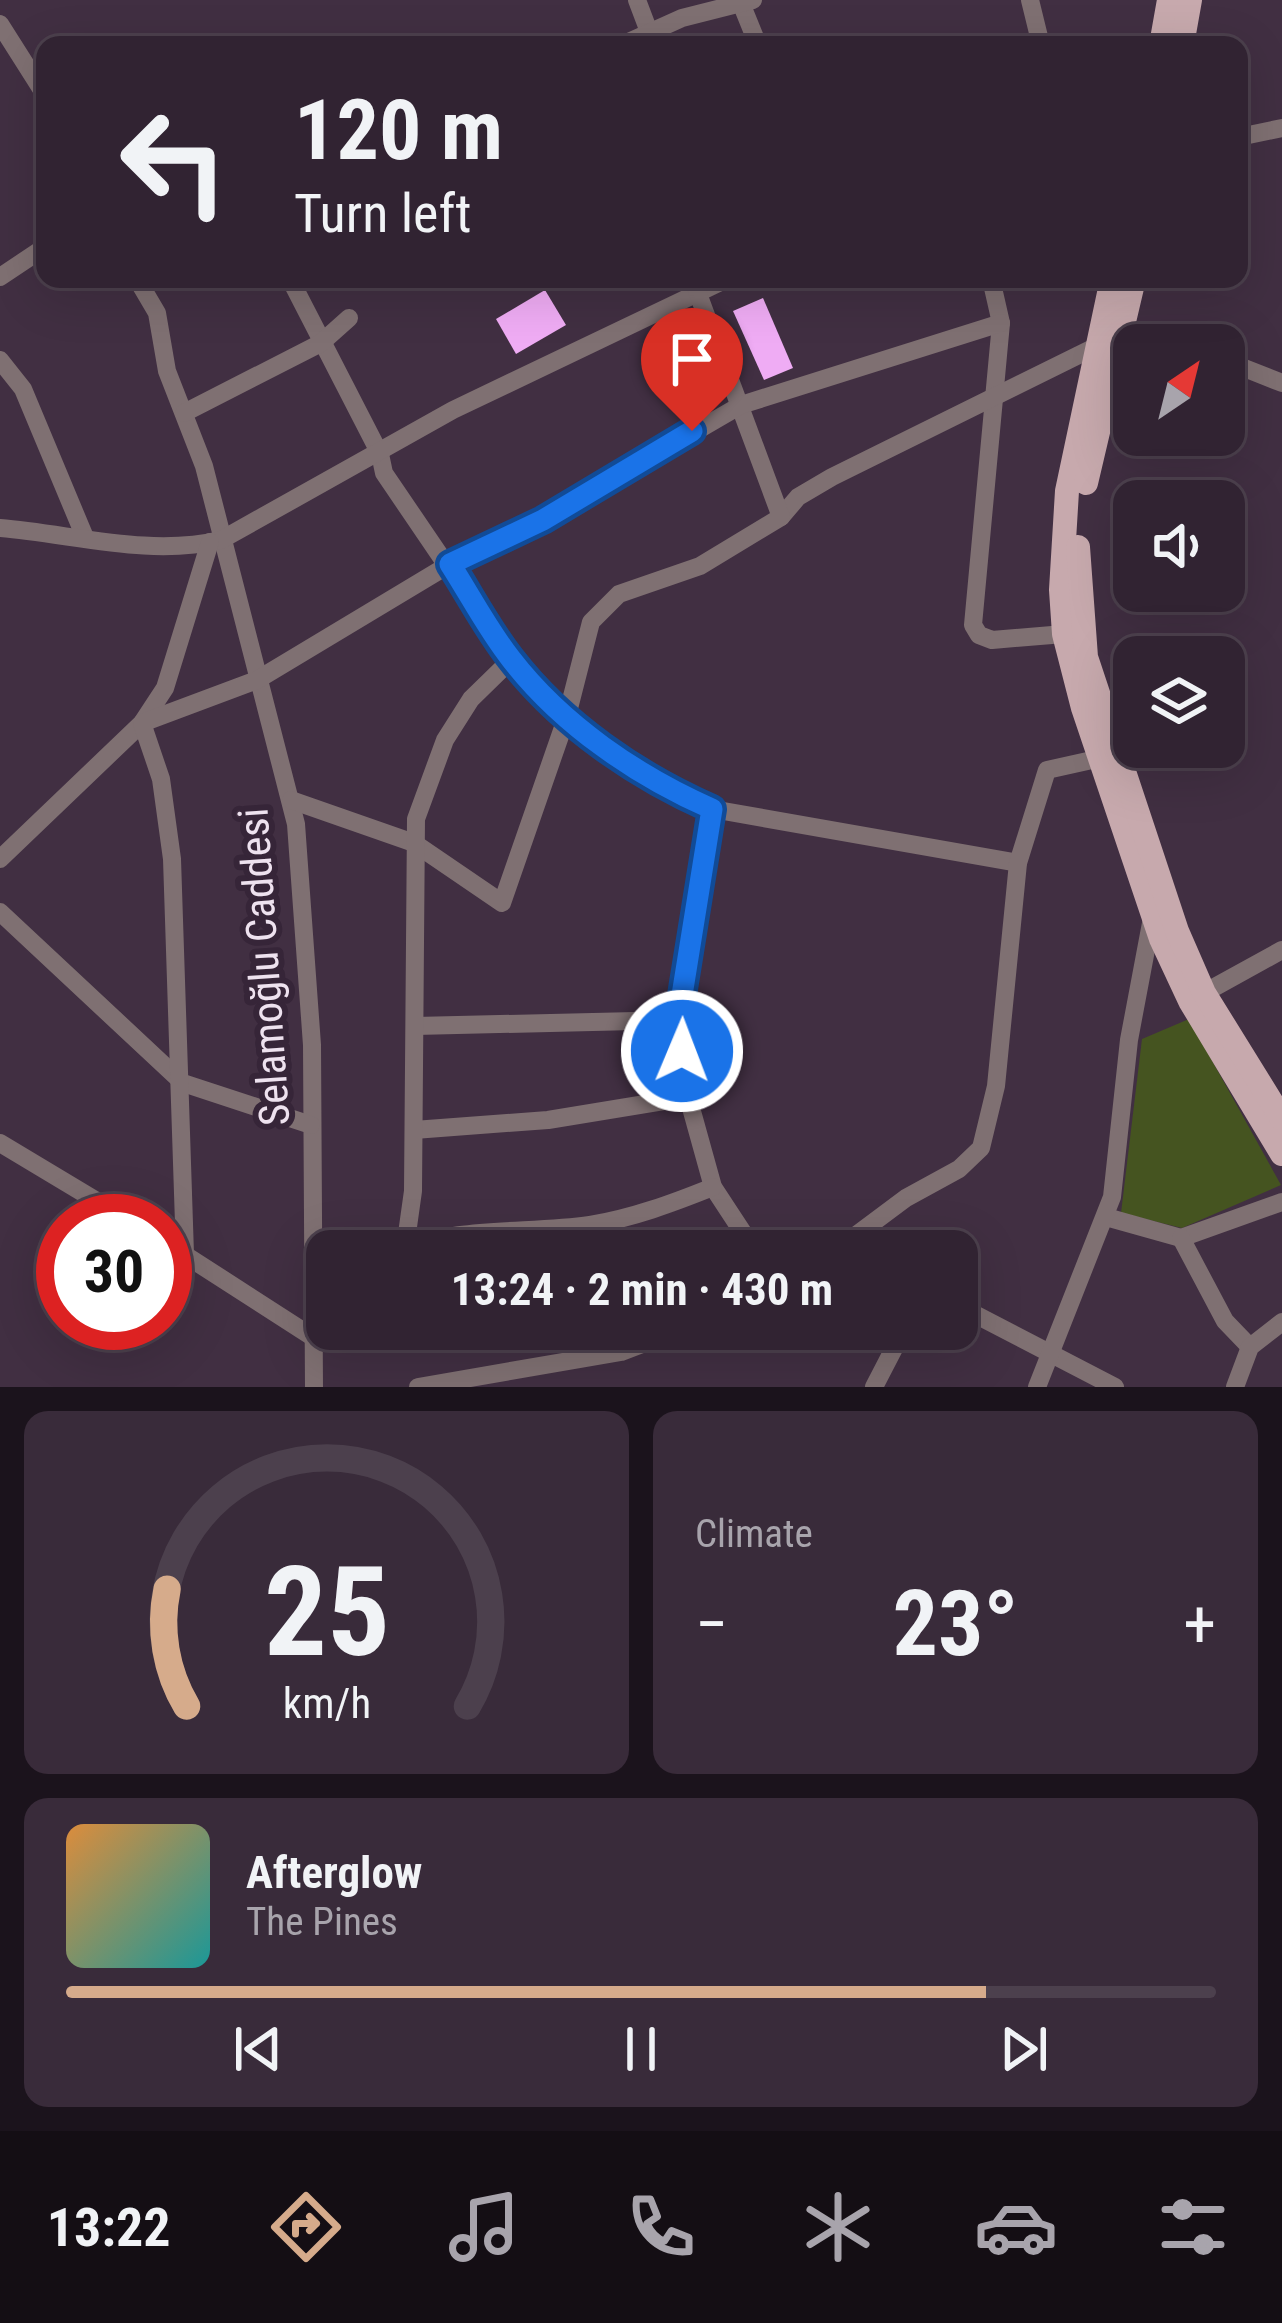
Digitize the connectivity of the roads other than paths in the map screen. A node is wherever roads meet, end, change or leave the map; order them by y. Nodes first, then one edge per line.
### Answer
1 (638, 0) edge
2 (1030, 0) edge
3 (1169, 0) edge
4 (1190, 0) edge
5 (747, 2) edge
6 (0, 24) edge
7 (652, 36) edge
8 (655, 36) edge
9 (756, 36) edge
10 (1039, 36) edge
11 (1163, 36) edge
12 (1184, 36) edge
13 (36, 81) edge
14 (1282, 128) edge
15 (1248, 135) edge
16 (36, 253) edge
17 (0, 277) edge
18 (142, 288) edge
19 (294, 288) edge
20 (706, 288) edge
21 (993, 288) edge
22 (1112, 288) edge
23 (1130, 288) edge
24 (698, 291) junction
25 (349, 318) dead end
26 (1001, 323) junction
27 (1109, 342) junction
28 (1113, 342) edge
29 (321, 343) junction
30 (0, 360) edge
31 (1245, 368) edge
32 (1282, 383) edge
33 (993, 395) junction
34 (741, 405) junction
35 (184, 413) junction
36 (380, 454) junction
37 (781, 517) junction
38 (0, 528) edge
39 (84, 535) junction
40 (216, 541) junction
41 (450, 564) junction
42 (1064, 634) junction
43 (511, 660) junction
44 (256, 680) junction
45 (566, 716) junction
46 (142, 723) junction
47 (1101, 758) junction
48 (291, 800) junction
49 (712, 809) junction
50 (7, 840) edge
51 (414, 843) junction
52 (0, 859) edge
53 (1018, 863) junction
54 (0, 912) edge
55 (1153, 916) junction
56 (1282, 950) edge
57 (1204, 993) junction
58 (678, 1020) junction
59 (415, 1026) junction
60 (183, 1083) junction
61 (688, 1097) junction
62 (1282, 1119) edge
63 (311, 1125) junction
64 (414, 1130) junction
65 (0, 1143) edge
66 (1282, 1154) edge
67 (713, 1187) junction
68 (85, 1194) edge
69 (184, 1194) edge
70 (1282, 1202) edge
71 (1106, 1217) junction
72 (318, 1230) edge
73 (403, 1230) edge
74 (538, 1230) edge
75 (741, 1230) edge
76 (863, 1230) edge
77 (1181, 1238) junction
78 (192, 1259) edge
79 (978, 1315) edge
80 (1282, 1322) edge
81 (306, 1333) edge
82 (1250, 1346) junction
83 (314, 1350) edge
84 (626, 1350) edge
85 (893, 1350) edge
86 (1048, 1350) junction
87 (314, 1387) edge
88 (418, 1387) edge
89 (874, 1387) edge
90 (1036, 1387) edge
91 (1115, 1387) edge
92 (1235, 1387) edge

1 - 7 street
2 - 10 street
3 - 11 main road
4 - 12 main road
5 - 8 street
5 - 9 street
6 - 13 street
14 - 15 street
16 - 17 street
18 - 35 street, Selamoğlu Caddesi
19 - 29 street
20 - 24 street
21 - 26 street
22 - 27 main road
23 - 27 main road
24 - 34 street
24 - 36 street
25 - 29 street
26 - 33 street
26 - 34 street
27 - 28 street
27 - 33 street
27 - 42 main road
27 - 57 main road
29 - 35 street
29 - 36 street
30 - 39 street
31 - 32 street
33 - 37 street
33 - 42 street
34 - 37 street
34 - 41 street
35 - 40 street, Selamoğlu Caddesi
36 - 40 street
36 - 41 street
37 - 45 street
38 - 39 street
39 - 40 street
40 - 44 street, Selamoğlu Caddesi
40 - 46 street
41 - 43 street
41 - 44 street
42 - 47 main road
43 - 45 street
43 - 51 street
44 - 46 street
44 - 48 street, Selamoğlu Caddesi
45 - 49 street
45 - 51 street
46 - 50 street
46 - 60 street
47 - 53 street
47 - 55 main road
48 - 51 street
48 - 63 street, Selamoğlu Caddesi
49 - 53 street
49 - 58 street
50 - 52 street
51 - 59 street
53 - 76 street
54 - 60 street
55 - 66 main road
55 - 71 street
56 - 57 street
57 - 62 main road
58 - 59 street
58 - 61 street
59 - 64 street
60 - 63 street
60 - 69 street
61 - 64 street
61 - 67 street
63 - 72 street, Selamoğlu Caddesi
64 - 73 street
65 - 68 street
67 - 74 street
67 - 75 street
70 - 77 street
71 - 77 street
71 - 86 street
77 - 82 street
78 - 81 street
79 - 86 street
80 - 82 street
82 - 92 street
83 - 87 street, Selamoğlu Caddesi
84 - 88 street
85 - 89 street
86 - 90 street
86 - 91 street

